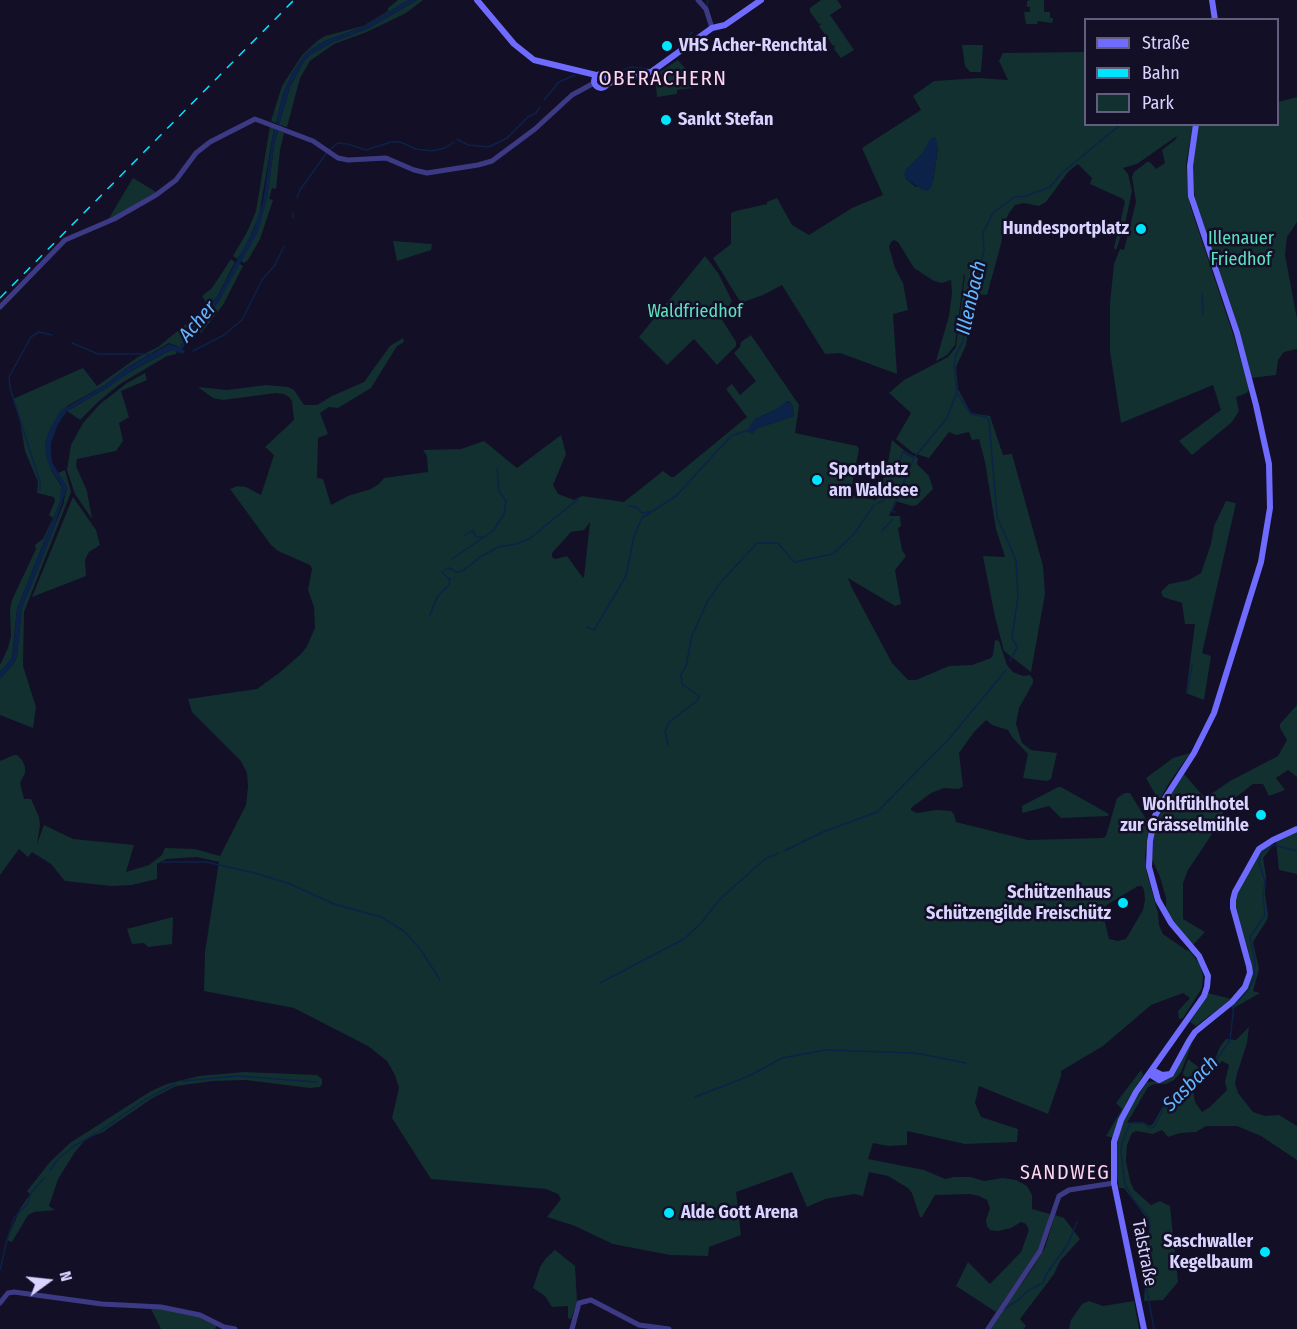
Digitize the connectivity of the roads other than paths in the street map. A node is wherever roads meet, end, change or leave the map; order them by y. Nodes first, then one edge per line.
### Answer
1 (477, 0) edge
2 (698, 0) edge
3 (761, 0) edge
4 (1212, 0) edge
5 (1215, 18) edge
6 (712, 28) junction
7 (593, 80) junction
8 (610, 81) junction
9 (1195, 126) edge
10 (0, 308) edge
11 (1297, 829) edge
12 (1150, 1072) junction
13 (1114, 1183) junction
14 (0, 1303) edge
15 (235, 1329) edge
16 (572, 1329) edge
17 (669, 1329) edge
18 (988, 1329) edge
19 (1144, 1329) edge

1 - 7 main road
2 - 6 street
3 - 6 main road
4 - 5 main road
6 - 8 main road
7 - 8 main road
7 - 8 main road
7 - 10 street
9 - 12 main road, Talstraße
11 - 12 main road
12 - 13 main road, Talstraße
13 - 18 street
13 - 19 main road, Talstraße
14 - 15 street
16 - 17 street

